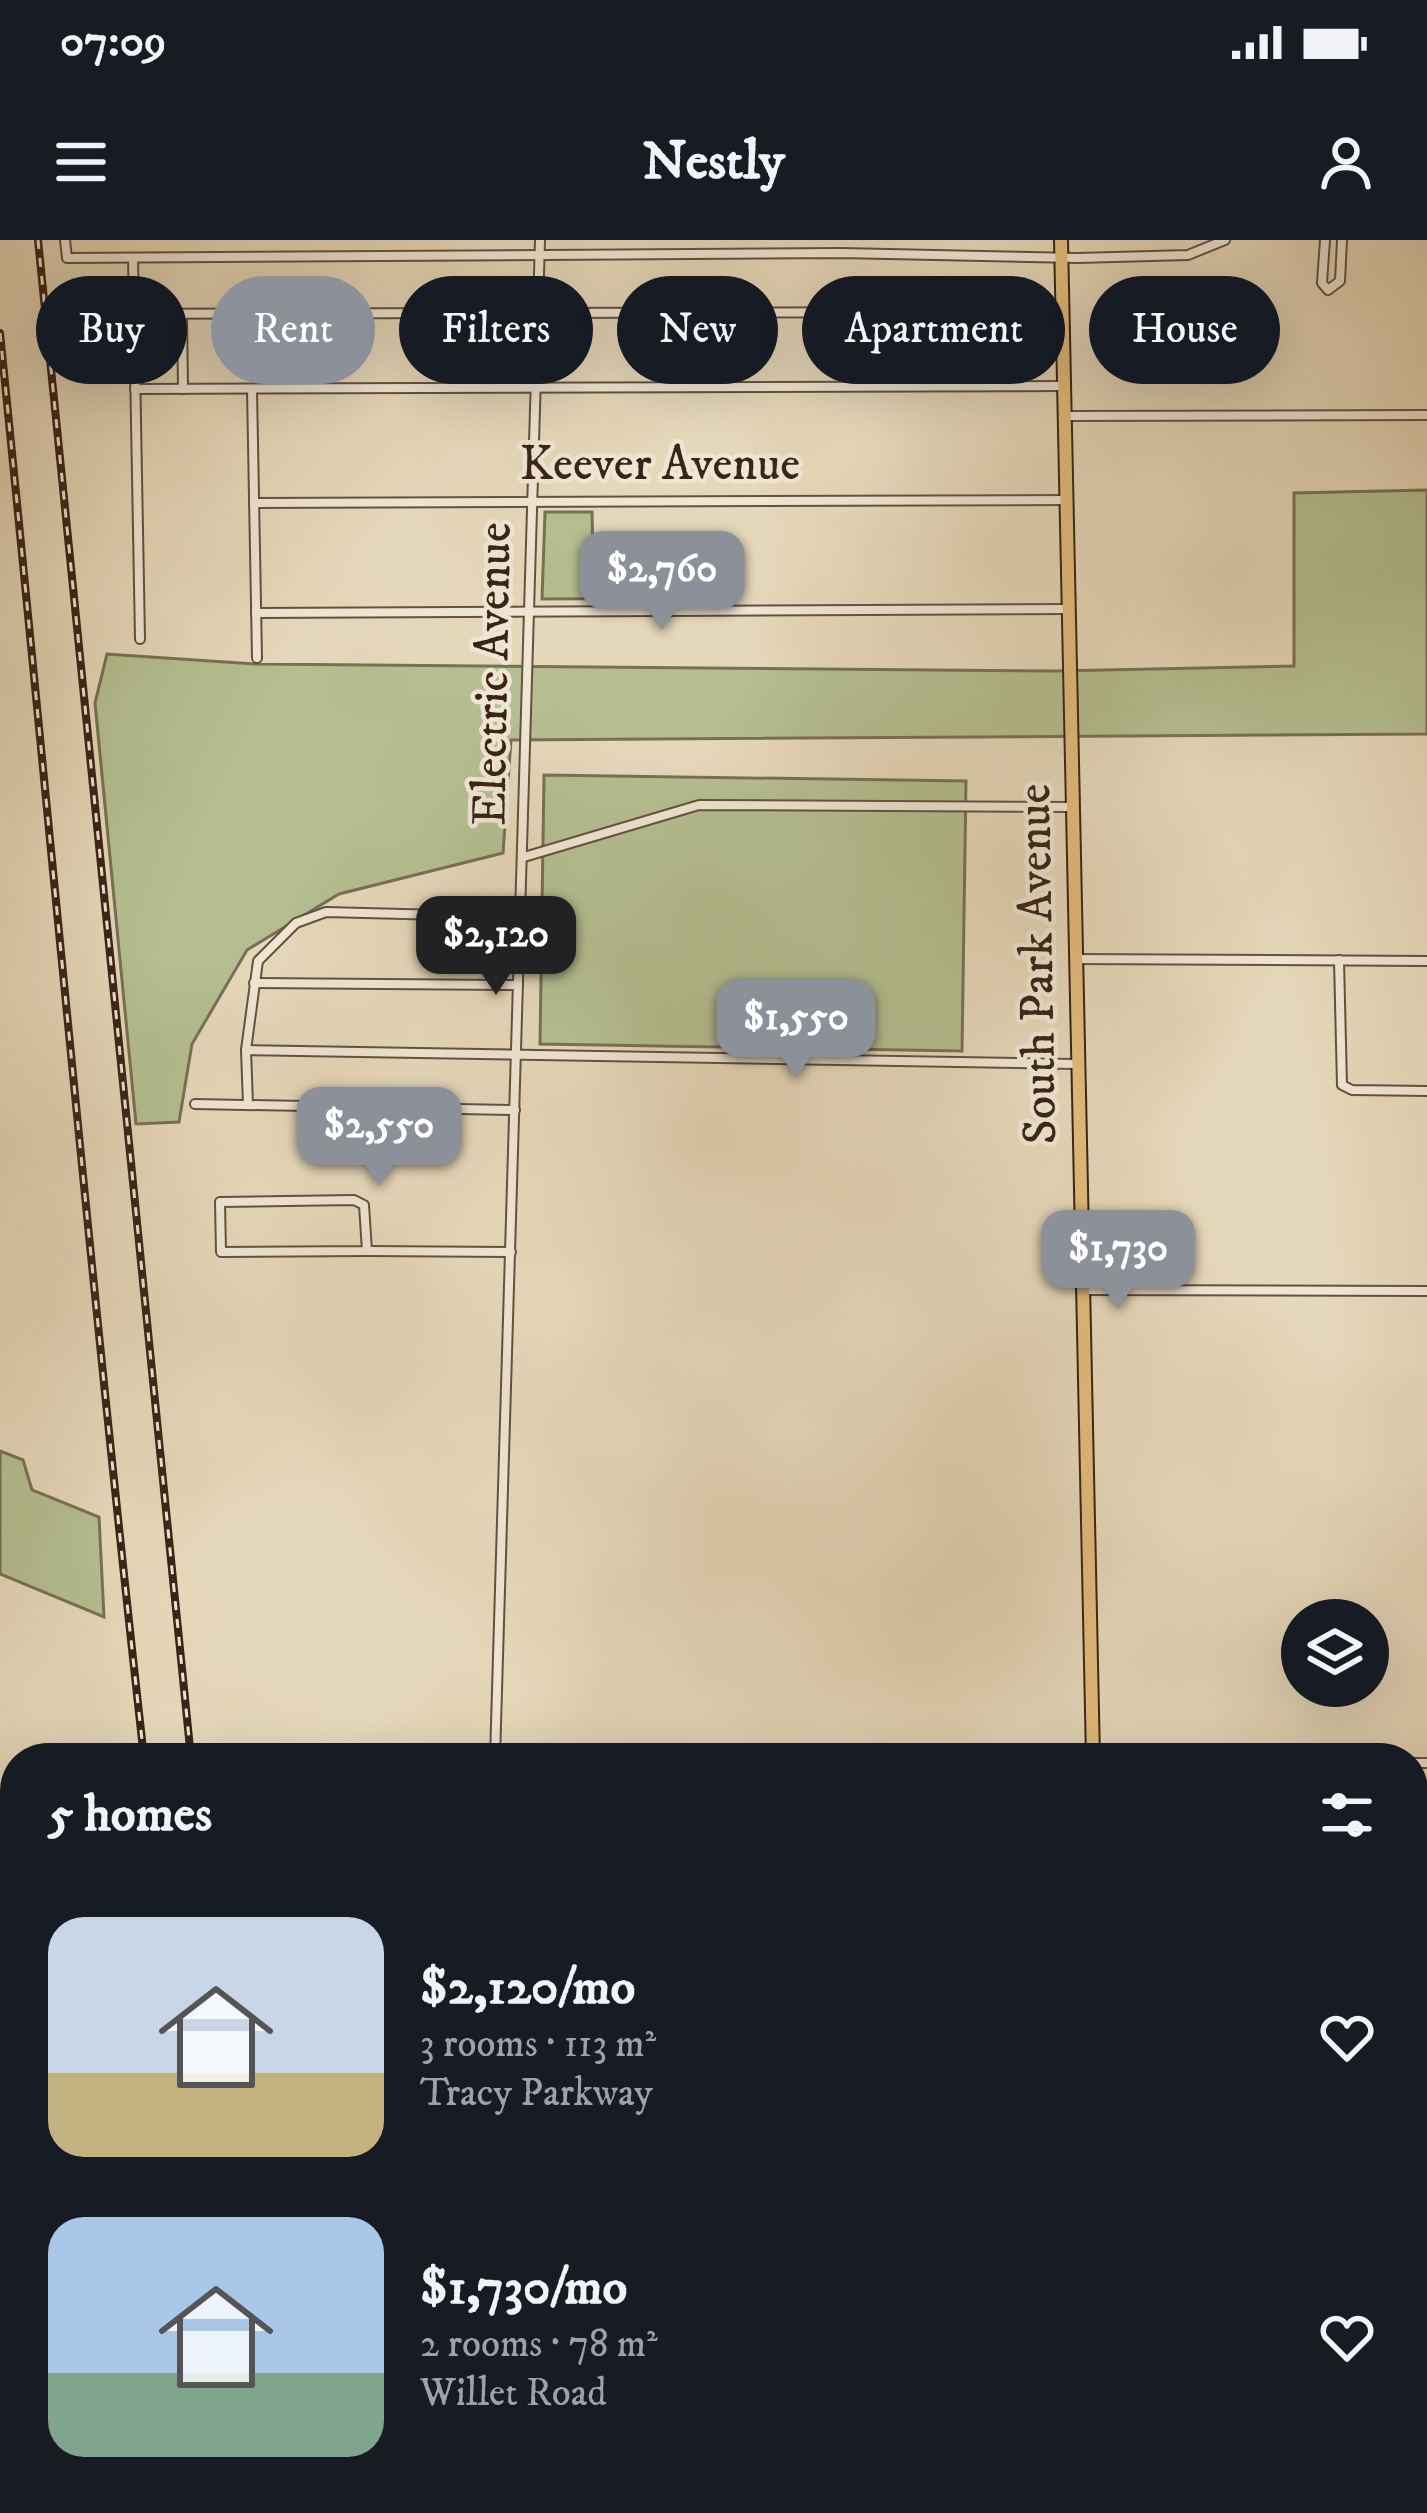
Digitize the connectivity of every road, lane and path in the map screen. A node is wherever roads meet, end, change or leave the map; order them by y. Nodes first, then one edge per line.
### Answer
1 (65, 240) edge
2 (193, 240) edge
3 (307, 240) edge
4 (421, 240) edge
5 (540, 240) edge
6 (668, 240) edge
7 (795, 240) edge
8 (921, 240) edge
9 (1061, 240) edge
10 (1225, 240) edge
11 (1325, 240) edge
12 (1342, 240) edge
13 (795, 254) junction
14 (922, 254) junction
15 (422, 255) junction
16 (540, 255) junction
17 (668, 255) junction
18 (308, 256) junction
19 (1062, 256) junction
20 (194, 257) junction
21 (133, 258) junction
22 (133, 276) edge
23 (539, 276) edge
24 (1062, 276) edge
25 (802, 313) edge
26 (399, 314) edge
27 (593, 314) edge
28 (187, 315) edge
29 (135, 384) edge
30 (184, 384) edge
31 (536, 384) edge
32 (1063, 386) joint
33 (536, 387) junction
34 (252, 388) junction
35 (135, 389) junction
36 (184, 389) junction
37 (1427, 415) edge
38 (1064, 416) junction
39 (1066, 500) junction
40 (254, 502) junction
41 (533, 502) junction
42 (1068, 609) junction
43 (530, 612) junction
44 (256, 613) junction
45 (140, 639) dead end
46 (257, 658) dead end
47 (1071, 807) junction
48 (524, 857) junction
49 (521, 916) junction
50 (1074, 959) junction
51 (1339, 961) junction
52 (1427, 961) edge
53 (254, 983) junction
54 (518, 985) junction
55 (246, 1050) junction
56 (518, 1052) junction
57 (1076, 1064) junction
58 (1427, 1091) edge
59 (195, 1104) dead end
60 (248, 1105) junction
61 (515, 1110) junction
62 (367, 1251) junction
63 (512, 1252) junction
64 (1080, 1290) junction
65 (1427, 1291) edge
66 (496, 1743) edge
67 (1093, 1743) edge

1 - 21 street
2 - 20 street
3 - 18 street
4 - 15 street
5 - 16 street, Electric Avenue
6 - 17 street
7 - 13 street
8 - 14 street
9 - 19 main road, South Park Avenue
10 - 19 street
11 - 12 street
13 - 14 street
13 - 17 street
14 - 19 street
15 - 16 street
15 - 18 street
16 - 17 street
16 - 23 street, Electric Avenue
18 - 20 street
19 - 24 main road, South Park Avenue
20 - 21 street
21 - 22 street
25 - 27 street
26 - 28 street
29 - 35 street
30 - 36 street
31 - 33 street, Electric Avenue
32 - 33 street
32 - 38 main road, South Park Avenue
33 - 34 street
33 - 41 street, Electric Avenue
34 - 36 street
34 - 40 street
35 - 36 street
35 - 45 street
37 - 38 street
38 - 39 main road, South Park Avenue
39 - 41 street, Keever Avenue
39 - 42 main road, South Park Avenue
40 - 41 street, Keever Avenue
40 - 44 street
41 - 43 street, Electric Avenue
42 - 43 street
42 - 47 main road, South Park Avenue
43 - 44 street
43 - 48 street, Electric Avenue
44 - 46 street
47 - 48 street
47 - 50 main road, South Park Avenue
48 - 49 street, Electric Avenue
49 - 53 street
49 - 54 street, Electric Avenue
50 - 51 street
50 - 57 main road, South Park Avenue
51 - 52 street
51 - 58 street
53 - 54 street
53 - 55 street
54 - 56 street, Electric Avenue
55 - 56 street
55 - 60 street
56 - 57 street
56 - 61 street, Electric Avenue
57 - 64 main road, South Park Avenue
59 - 60 street
60 - 61 street
61 - 63 street, Electric Avenue
62 - 62 street
62 - 63 street
63 - 66 street, Electric Avenue
64 - 65 street
64 - 67 main road, South Park Avenue

